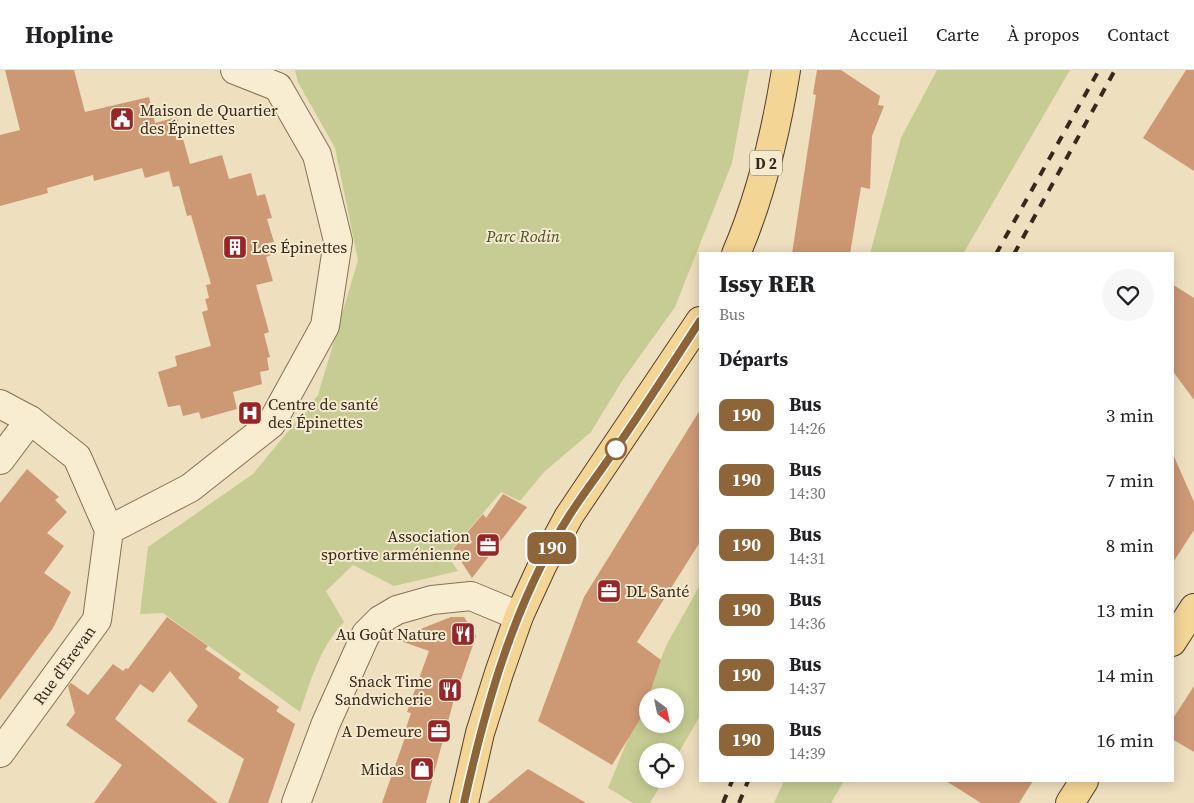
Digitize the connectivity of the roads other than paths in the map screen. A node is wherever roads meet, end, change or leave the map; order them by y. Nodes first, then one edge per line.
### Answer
1 (235, 70) edge
2 (786, 70) edge
3 (737, 252) edge
4 (699, 322) edge
5 (0, 404) edge
6 (30, 420) junction
7 (0, 460) edge
8 (109, 530) junction
9 (1194, 608) edge
10 (519, 616) junction
11 (1174, 639) edge
12 (0, 753) edge
13 (1083, 782) edge
14 (296, 803) edge
15 (464, 803) edge
16 (1070, 803) edge

1 - 8 street
2 - 3 main road, D 2
4 - 10 main road
5 - 6 street
6 - 7 street
6 - 8 street
8 - 12 street, Rue d'Erevan
9 - 11 main road
10 - 14 street
10 - 15 main road
13 - 16 main road

